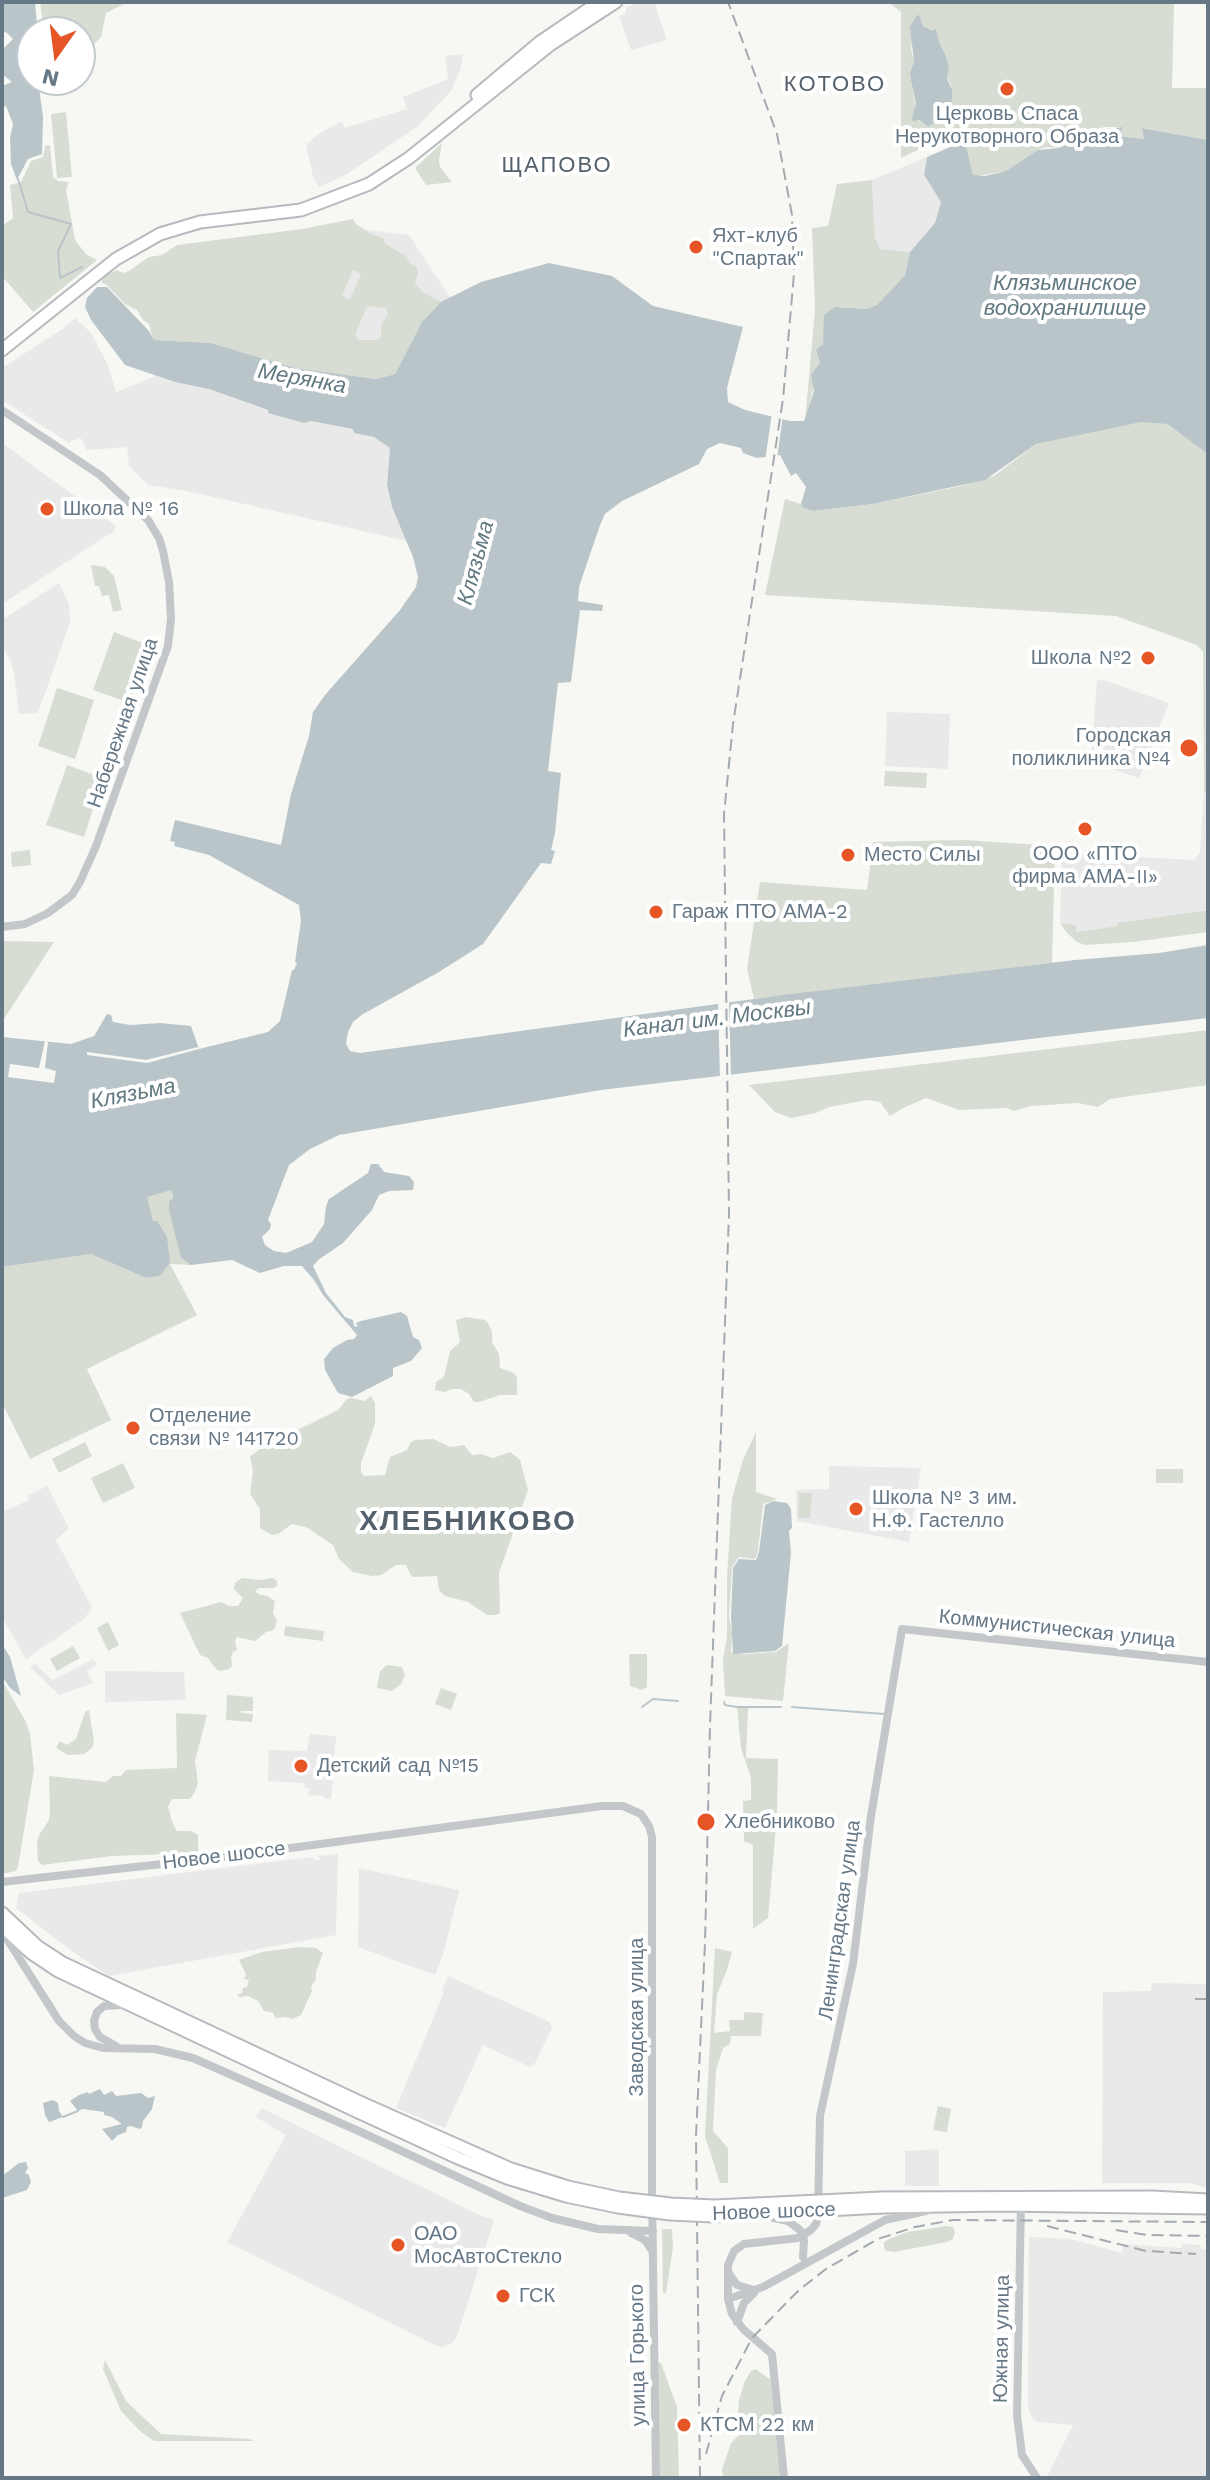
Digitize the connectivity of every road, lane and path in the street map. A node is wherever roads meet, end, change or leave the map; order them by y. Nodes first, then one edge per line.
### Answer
1 (608, 4) edge
2 (2, 350) edge
3 (2, 410) edge
4 (2, 927) edge
5 (902, 1629) joint
6 (1208, 1662) edge
7 (635, 1810) joint
8 (12, 1881) junction
9 (2, 1882) edge
10 (2, 1893) edge
11 (2, 1919) edge
12 (152, 2015) junction
13 (125, 2048) junction
14 (360, 2107) junction
15 (1208, 2200) edge
16 (1021, 2201) junction
17 (882, 2202) junction
18 (968, 2205) junction
19 (1208, 2208) edge
20 (653, 2209) junction
21 (732, 2216) junction
22 (627, 2231) junction
23 (653, 2231) junction
24 (654, 2253) junction
25 (727, 2272) junction
26 (787, 2274) junction
27 (757, 2290) junction
28 (728, 2299) junction
29 (737, 2322) junction
30 (656, 2478) edge
31 (784, 2478) edge
32 (1037, 2478) edge

1 - 2 main road
3 - 4 street, Набережная улица
5 - 6 street, Коммунистическая улица
5 - 25 street, Ленинградская улица
7 - 8 street, Новое шоссе
7 - 20 street, Заводская улица
8 - 9 street, Новое шоссе
8 - 10 street
11 - 12 main road
11 - 13 street
11 - 14 main road
12 - 13 street
12 - 14 main road
13 - 22 street
14 - 17 main road, Новое шоссе, bridge
14 - 21 main road, Новое шоссе, bridge
15 - 16 main road, Новое шоссе
16 - 17 main road, Новое шоссе
16 - 18 main road, Новое шоссе
16 - 19 main road, Новое шоссе
16 - 32 street, Южная улица
17 - 18 main road, Новое шоссе
17 - 21 main road, Новое шоссе, bridge
18 - 26 street
20 - 22 street
20 - 23 street, Заводская улица
21 - 26 street, bridge
22 - 23 street
22 - 24 street
23 - 24 street, улица Горького
24 - 30 street, улица Горького
25 - 27 street
25 - 28 street
26 - 27 street
27 - 28 street
27 - 29 street
28 - 29 street
29 - 31 street

